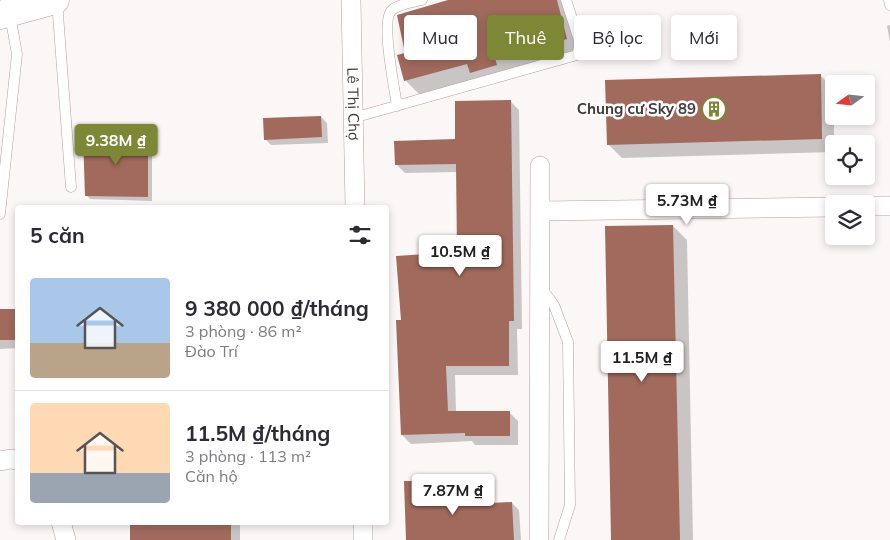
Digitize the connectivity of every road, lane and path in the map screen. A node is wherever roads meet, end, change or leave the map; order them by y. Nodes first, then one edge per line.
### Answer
1 (56, 0) edge
2 (351, 0) edge
3 (422, 0) edge
4 (566, 0) edge
5 (889, 0) edge
6 (890, 6) edge
7 (5, 13) edge
8 (397, 106) junction
9 (353, 118) junction
10 (540, 166) dead end
11 (71, 187) dead end
12 (355, 205) edge
13 (875, 206) edge
14 (890, 206) edge
15 (825, 207) edge
16 (541, 212) junction
17 (0, 214) edge
18 (540, 285) junction
19 (15, 459) edge
20 (0, 461) edge
21 (61, 525) edge
22 (363, 525) edge
23 (66, 540) edge
24 (363, 540) edge
25 (539, 540) edge
26 (559, 540) edge

1 - 7 street
1 - 11 lane
2 - 9 street, Lê Thị Chợ
3 - 8 lane
4 - 8 lane
5 - 6 lane
7 - 17 lane
8 - 9 lane
9 - 12 street, Lê Thị Chợ
10 - 16 street
13 - 14 street
15 - 16 street
16 - 18 street
18 - 25 street
18 - 26 lane
19 - 20 street
21 - 23 street
22 - 24 street

